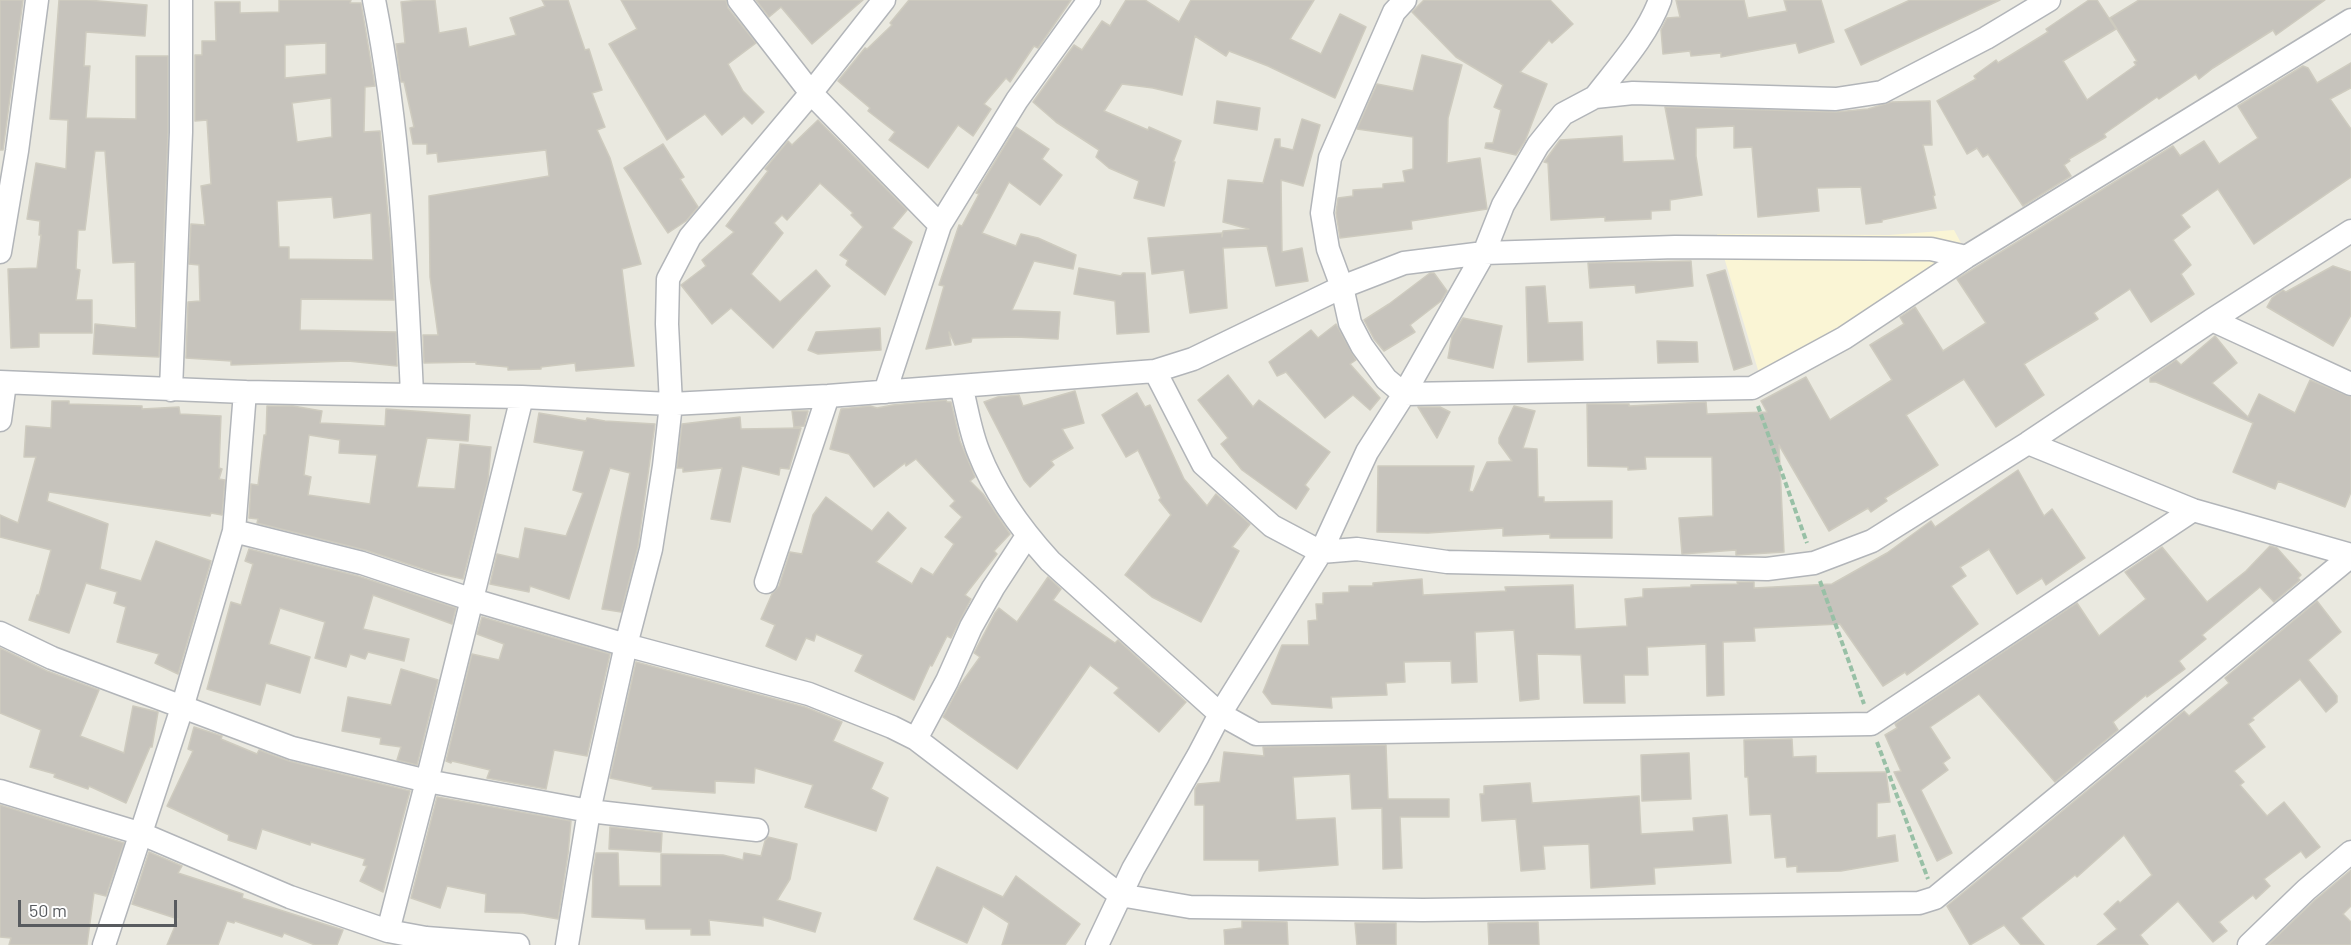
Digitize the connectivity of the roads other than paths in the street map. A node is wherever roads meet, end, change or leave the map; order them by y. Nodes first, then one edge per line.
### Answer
1 (37, 0) edge
2 (181, 0) edge
3 (374, 0) edge
4 (739, 0) edge
5 (884, 0) edge
6 (1089, 0) edge
7 (1405, 0) edge
8 (1660, 0) edge
9 (2049, 0) edge
10 (2351, 20) edge
11 (811, 93) junction
12 (1595, 97) junction
13 (940, 225) junction
14 (2351, 231) edge
15 (0, 252) edge
16 (1484, 253) junction
17 (1966, 257) junction
18 (1342, 287) junction
19 (2212, 320) junction
20 (1155, 370) junction
21 (3, 383) edge
22 (2351, 384) edge
23 (961, 386) junction
24 (171, 390) junction
25 (245, 392) junction
26 (885, 392) junction
27 (412, 394) junction
28 (1404, 394) junction
29 (828, 396) junction
30 (522, 397) junction
31 (671, 404) junction
32 (0, 420) edge
33 (2028, 443) junction
34 (2193, 510) junction
35 (234, 531) junction
36 (1027, 536) junction
37 (1321, 552) junction
38 (2351, 556) edge
39 (766, 582) dead end
40 (473, 600) junction
41 (0, 633) edge
42 (626, 645) junction
43 (182, 708) junction
44 (1220, 714) junction
45 (916, 739) junction
46 (428, 781) junction
47 (0, 791) edge
48 (589, 811) junction
49 (757, 830) dead end
50 (142, 834) junction
51 (2351, 852) edge
52 (1120, 895) junction
53 (388, 931) junction
54 (104, 945) edge
55 (519, 945) edge
56 (567, 945) edge
57 (1097, 945) edge
58 (2249, 945) edge

1 - 15 street
2 - 24 street
3 - 27 street
4 - 11 street
5 - 11 street
6 - 13 street
7 - 18 street
8 - 12 street
9 - 12 street
10 - 17 street
11 - 13 street
11 - 31 street
12 - 16 street
13 - 26 street
14 - 19 street
16 - 17 street
16 - 18 street
16 - 28 street
17 - 28 street
18 - 20 street
18 - 28 street
19 - 22 street
19 - 33 street
20 - 23 street
20 - 37 street
21 - 24 street
21 - 32 street
23 - 26 street
23 - 36 street
24 - 25 street
25 - 27 street
25 - 35 street
26 - 29 street
27 - 30 street
28 - 37 street
29 - 31 street
29 - 39 street
30 - 31 street
30 - 40 street
31 - 42 street
33 - 34 street
33 - 37 street
34 - 38 street
34 - 44 street
35 - 40 street
35 - 43 street
36 - 44 street
36 - 45 street
37 - 44 street
38 - 52 street
40 - 42 street
40 - 46 street
41 - 43 street
42 - 45 street
42 - 48 street
43 - 46 street
43 - 50 street
44 - 52 street
45 - 52 street
46 - 48 street
46 - 53 street
47 - 50 street
48 - 49 street
48 - 56 street
50 - 53 street
50 - 54 street
51 - 58 street
52 - 57 street
53 - 55 street

